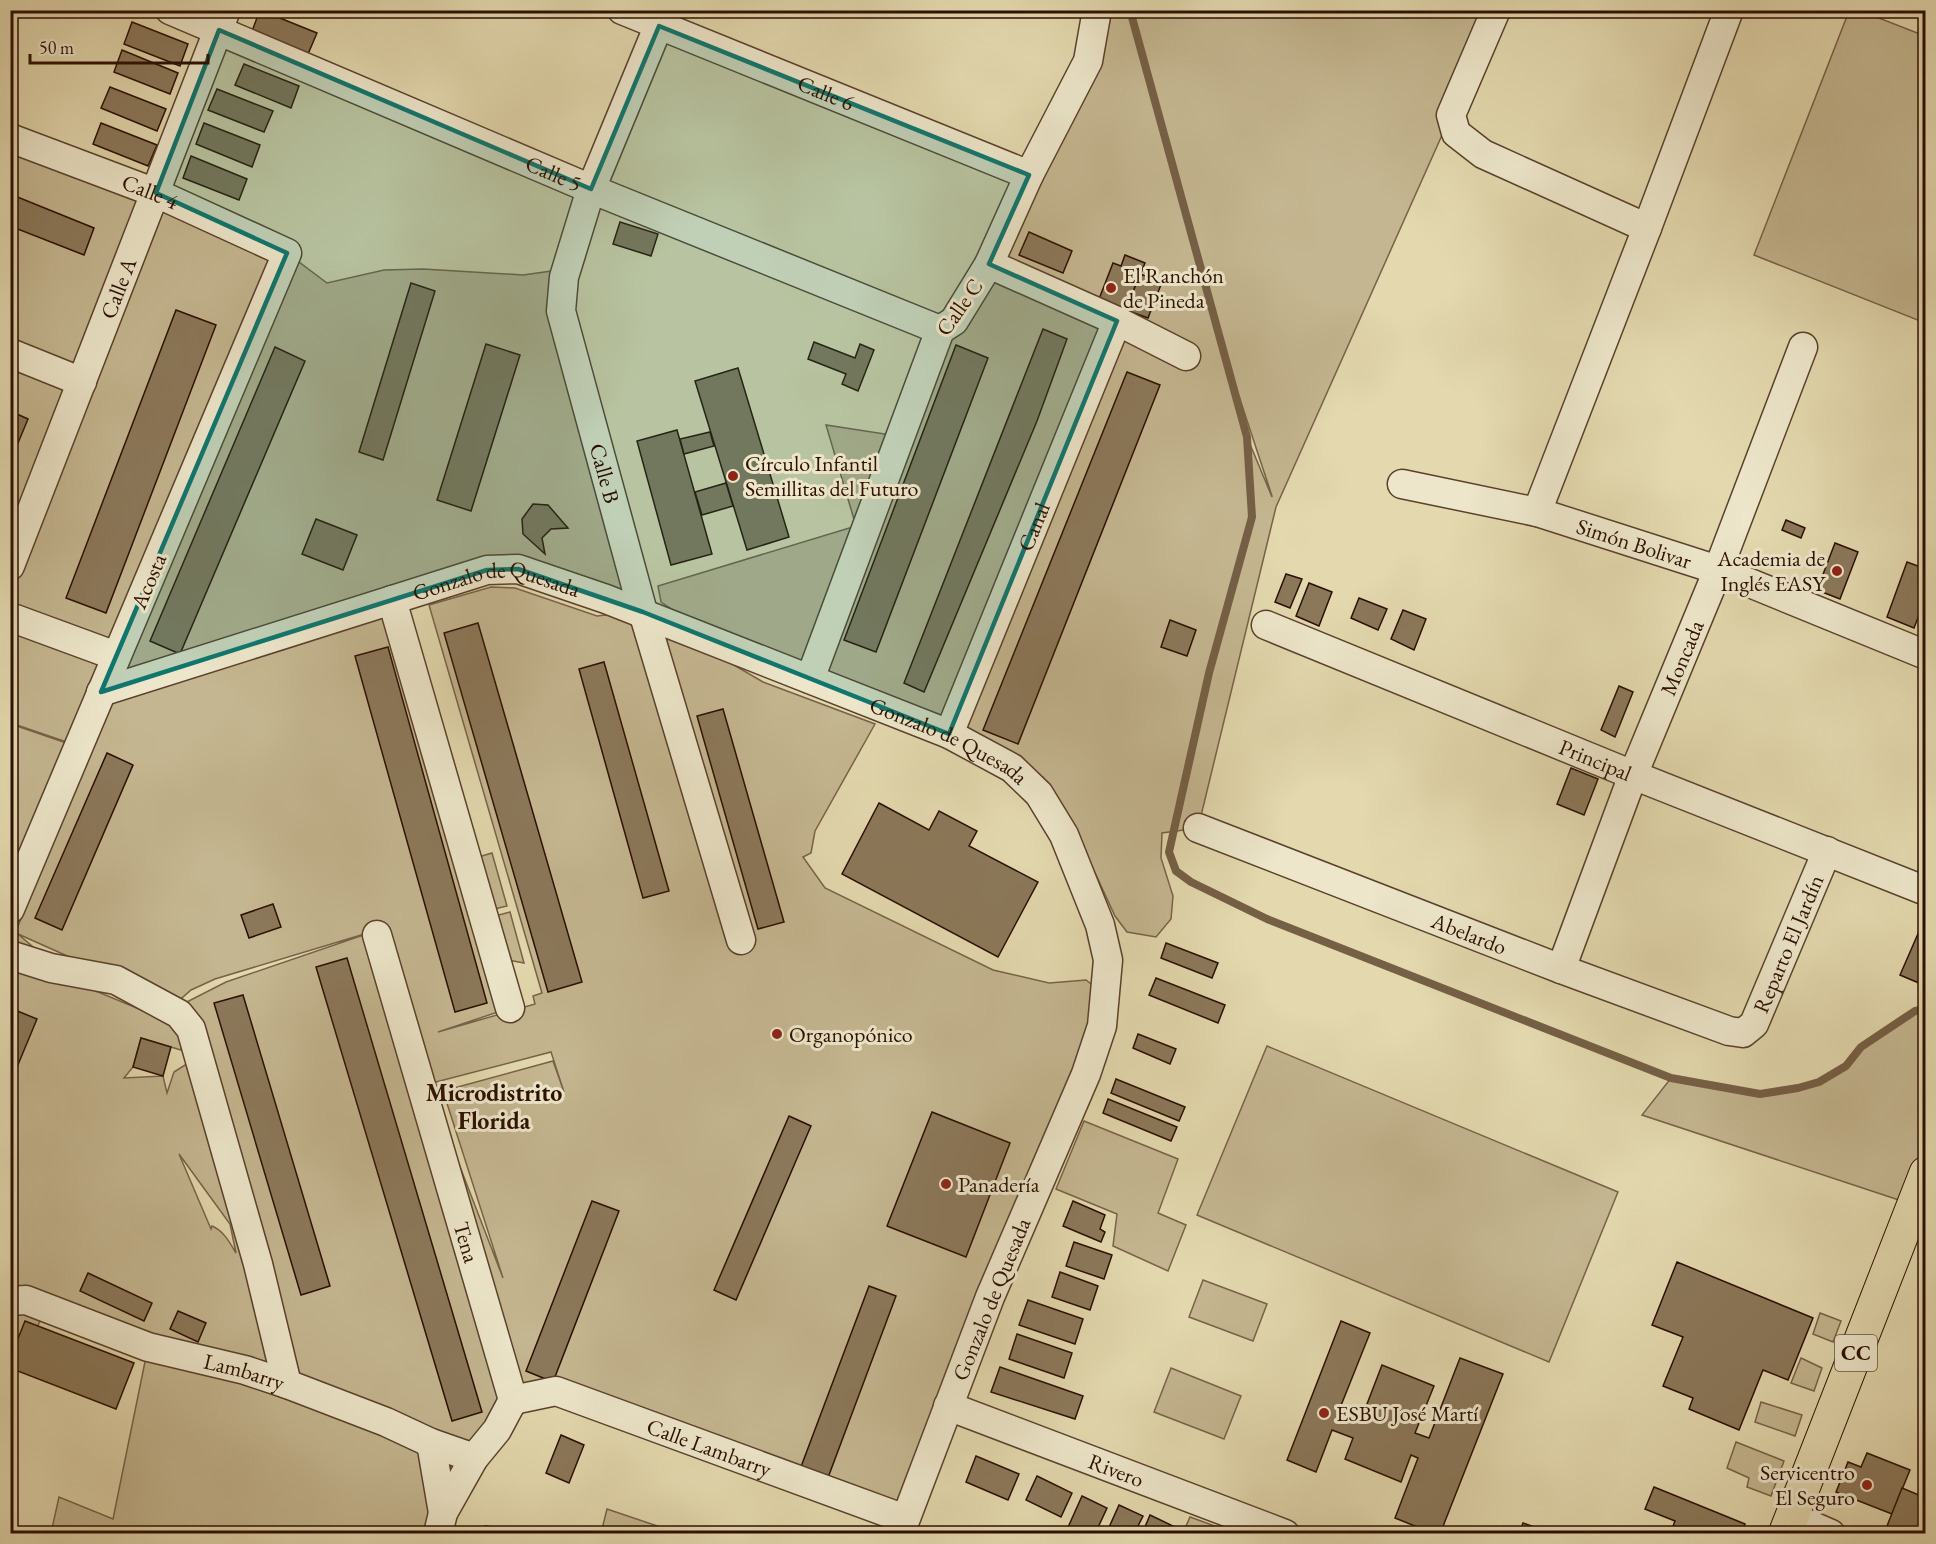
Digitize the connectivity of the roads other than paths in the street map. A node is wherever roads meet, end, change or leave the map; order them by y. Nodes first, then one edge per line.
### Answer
1 (170, 10) edge
2 (622, 10) edge
3 (1096, 10) edge
4 (1496, 10) edge
5 (1729, 10) edge
6 (662, 18) edge
7 (223, 20) edge
8 (10, 138) edge
9 (1029, 175) junction
10 (591, 189) junction
11 (156, 193) junction
12 (1647, 228) junction
13 (287, 253) joint
14 (989, 264) junction
15 (1117, 321) junction
16 (940, 330) junction
17 (1803, 347) dead end
18 (10, 353) edge
19 (1186, 356) dead end
20 (82, 382) junction
21 (1402, 484) dead end
22 (1537, 512) junction
23 (10, 567) edge
24 (1718, 570) junction
25 (392, 600) junction
26 (643, 612) junction
27 (10, 617) edge
28 (1266, 625) dead end
29 (116, 656) junction
30 (1926, 656) edge
31 (810, 679) junction
32 (101, 692) junction
33 (949, 734) junction
34 (1633, 775) junction
35 (1198, 828) dead end
36 (1827, 851) junction
37 (1926, 891) edge
38 (10, 909) edge
39 (377, 935) dead end
40 (741, 940) dead end
41 (10, 955) edge
42 (1562, 969) junction
43 (510, 1008) dead end
44 (1743, 1033) joint
45 (1926, 1173) edge
46 (1920, 1207) edge
47 (10, 1301) edge
48 (287, 1384) junction
49 (513, 1400) junction
50 (948, 1406) junction
51 (431, 1443) junction
52 (474, 1458) junction
53 (441, 1523) edge
54 (902, 1526) edge
55 (1789, 1526) edge
56 (1285, 1533) edge
57 (1831, 1533) edge

1 - 7 street, Calle 5
2 - 6 street, Calle 6
3 - 9 street, Calle C
4 - 12 street
5 - 12 street
6 - 9 street, Calle 6
6 - 10 street, Calle B
7 - 10 street, Calle 5
7 - 11 street, Calle A
8 - 11 street, Calle 4
9 - 14 street, Calle C
10 - 16 street, Calle 5
10 - 26 street, Calle B
11 - 13 street, Calle 4
11 - 20 street, Calle A
12 - 22 street
13 - 29 street, Acosta
14 - 15 street
14 - 16 street, Calle C
15 - 19 street
15 - 33 street, Canal
16 - 31 street, Calle C
17 - 24 street, Moncada
18 - 20 street
20 - 23 street, Calle A
21 - 22 street, Simón Bolivar
22 - 24 street, Simón Bolivar
24 - 30 street, Simón Bolivar
24 - 34 street, Moncada
25 - 26 street, Gonzalo de Quesada
25 - 32 street, Gonzalo de Quesada
25 - 43 street
26 - 31 street, Gonzalo de Quesada
26 - 40 street, Calle B
27 - 29 street
28 - 34 street, Principal
29 - 32 street, Acosta
31 - 33 street, Gonzalo de Quesada
32 - 38 street, Acosta
33 - 50 street, Gonzalo de Quesada
34 - 36 street, Principal
34 - 42 street, Moncada
35 - 42 street, Abelardo
36 - 37 street, Principal
36 - 44 street, Reparto El Jardín
39 - 49 street, Tena
41 - 48 street
42 - 44 street, Abelardo
45 - 46 highway, CC
46 - 55 highway, CC
47 - 48 street, Lambarry
48 - 51 street, Lambarry
49 - 52 street
49 - 54 street, Calle Lambarry
50 - 54 street, Gonzalo de Quesada
50 - 56 street, Rivero
51 - 52 street, Lambarry
51 - 53 street
52 - 53 street
55 - 57 street

